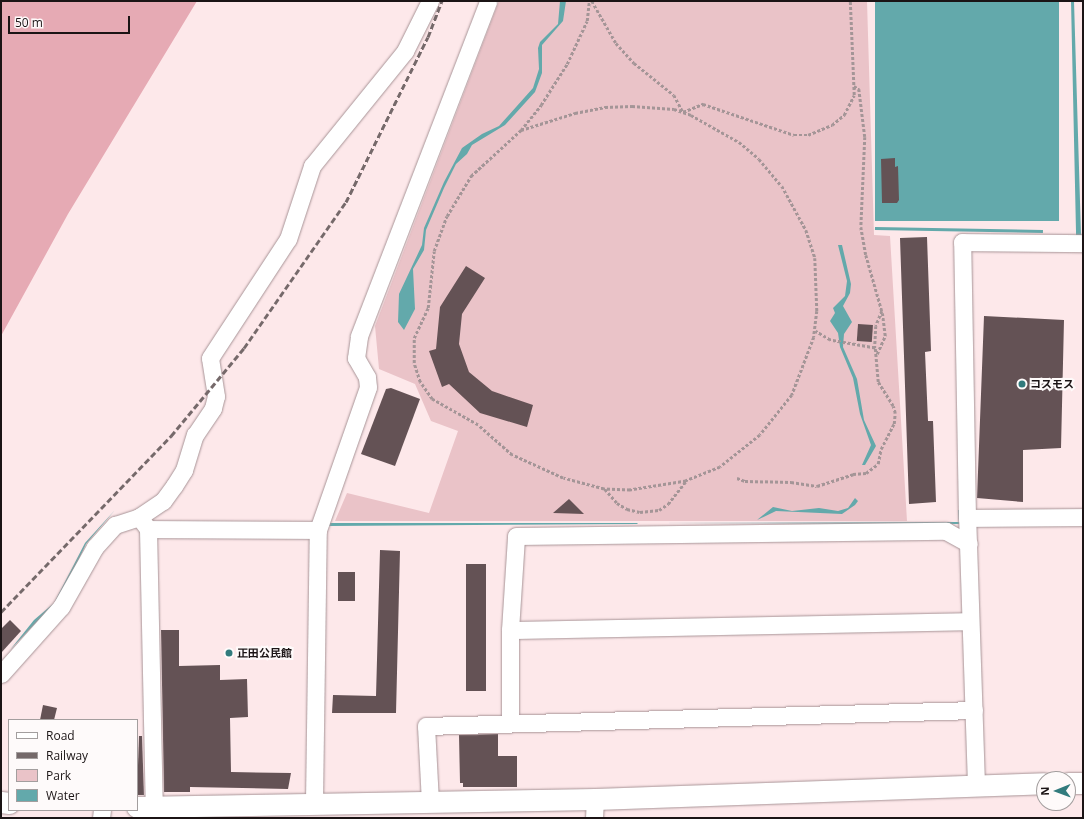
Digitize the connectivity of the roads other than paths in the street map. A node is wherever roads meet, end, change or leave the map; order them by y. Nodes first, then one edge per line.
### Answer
1 (430, 1) edge
2 (488, 1) edge
3 (1083, 243) edge
4 (1083, 517) edge
5 (967, 518) junction
6 (143, 523) junction
7 (318, 530) junction
8 (969, 544) junction
9 (970, 621) junction
10 (510, 630) junction
11 (1, 674) edge
12 (974, 710) junction
13 (510, 721) junction
14 (1036, 783) edge
15 (976, 784) junction
16 (430, 802) junction
17 (146, 807) edge
18 (309, 808) edge
19 (594, 808) edge

1 - 6 street
2 - 7 street
3 - 5 street
4 - 5 street
5 - 8 street
6 - 7 street
6 - 11 street
6 - 17 street
7 - 18 street
8 - 9 street
8 - 10 street
9 - 10 street
9 - 12 street
10 - 13 street
12 - 13 street
12 - 15 street
13 - 16 street
14 - 15 street
15 - 19 street
16 - 18 street
16 - 19 street
17 - 18 street

